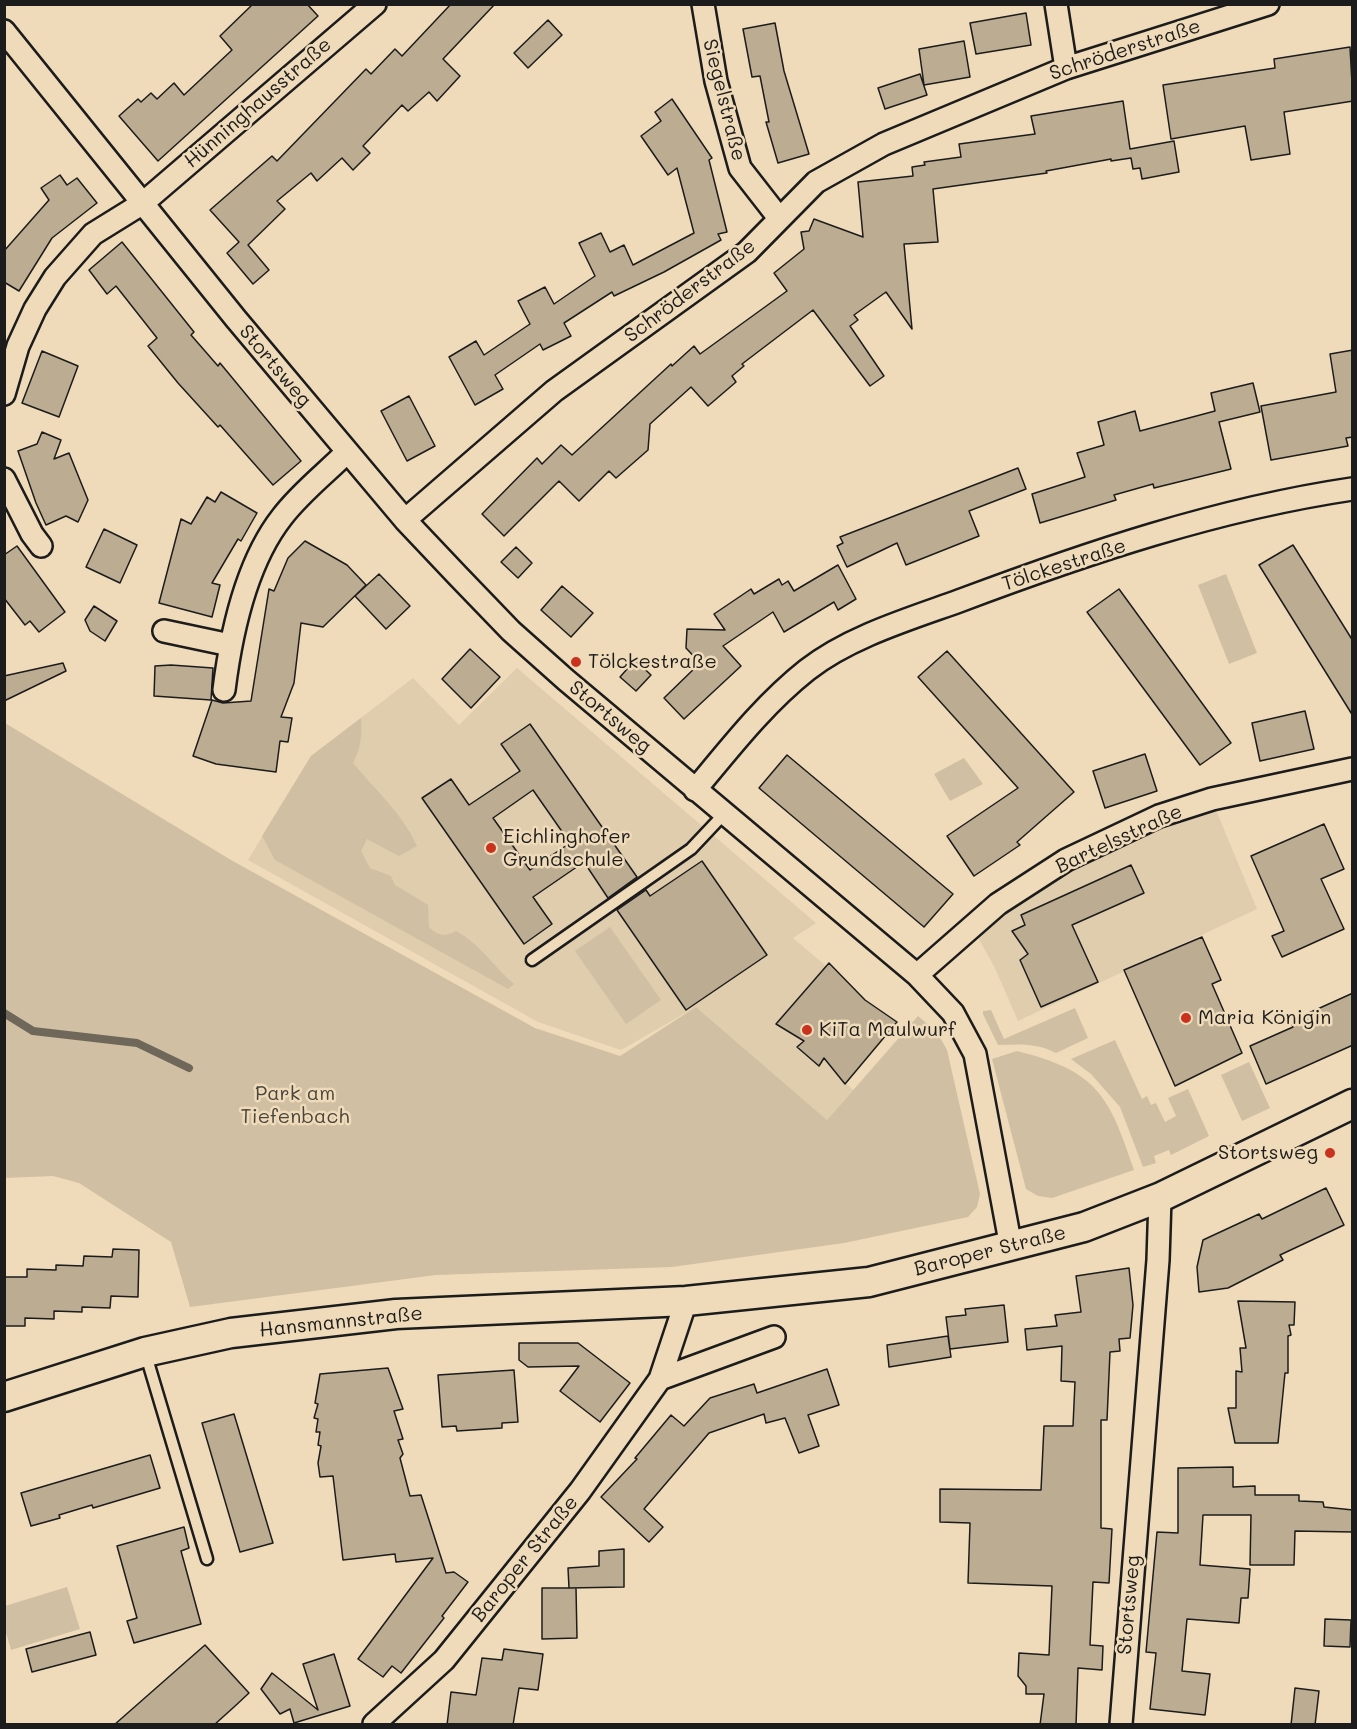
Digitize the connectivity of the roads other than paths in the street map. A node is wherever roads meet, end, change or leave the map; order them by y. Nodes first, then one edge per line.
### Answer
1 (375, 4) edge
2 (703, 4) edge
3 (1056, 4) edge
4 (1268, 4) edge
5 (4, 31) edge
6 (1066, 68) junction
7 (143, 203) junction
8 (779, 218) junction
9 (4, 394) edge
10 (347, 452) junction
11 (4, 479) edge
12 (1353, 489) edge
13 (405, 520) junction
14 (41, 546) dead end
15 (164, 631) dead end
16 (230, 645) junction
17 (224, 690) dead end
18 (1353, 769) edge
19 (695, 790) junction
20 (724, 814) junction
21 (532, 960) dead end
22 (917, 975) junction
23 (1353, 1104) edge
24 (1160, 1198) junction
25 (1011, 1247) junction
26 (686, 1301) junction
27 (774, 1337) dead end
28 (145, 1352) junction
29 (660, 1380) junction
30 (4, 1397) edge
31 (207, 1558) dead end
32 (374, 1725) edge
33 (1120, 1725) edge

1 - 7 street, Hünninghausstraße
2 - 8 street, Siegelstraße
3 - 6 street
4 - 6 street, Schröderstraße
5 - 7 street, Stortsweg
6 - 8 street, Schröderstraße
7 - 9 street, Hünninghausstraße
7 - 10 street, Stortsweg
8 - 13 street, Schröderstraße
10 - 13 street, Stortsweg
10 - 16 street
11 - 14 street
12 - 19 street, Tölckestraße
13 - 19 street, Stortsweg
15 - 16 street
16 - 17 street
18 - 22 street, Bartelsstraße
19 - 20 street, Stortsweg
20 - 21 lane
20 - 22 street, Stortsweg
22 - 25 street, Stortsweg
23 - 24 main road, Baroper Straße
24 - 25 main road, Baroper Straße
24 - 33 street, Stortsweg
25 - 26 main road, Baroper Straße
26 - 28 main road, Hansmannstraße
26 - 29 street, Baroper Straße
27 - 29 street
28 - 30 main road, Hansmannstraße
28 - 31 lane
29 - 32 street, Baroper Straße

